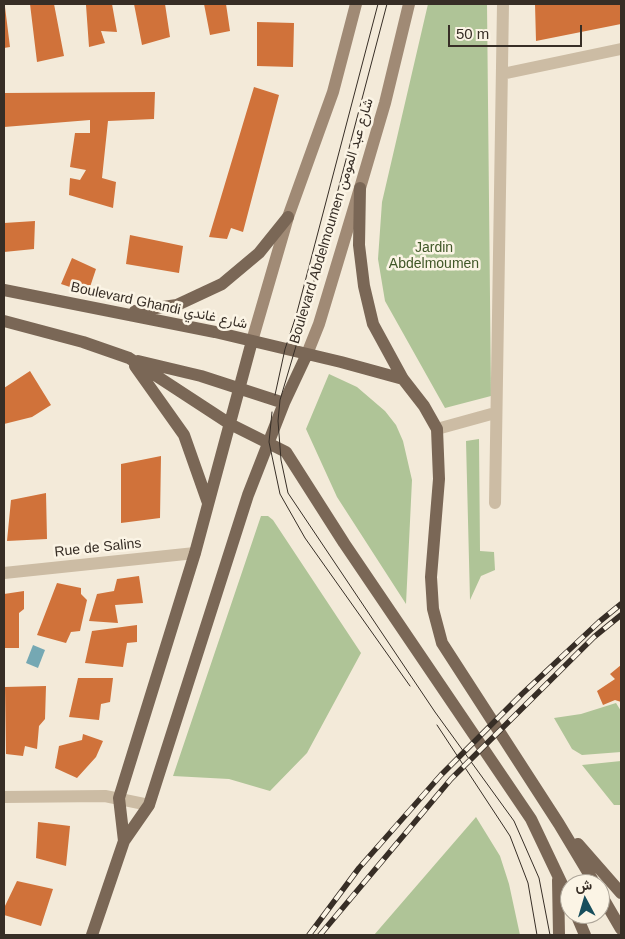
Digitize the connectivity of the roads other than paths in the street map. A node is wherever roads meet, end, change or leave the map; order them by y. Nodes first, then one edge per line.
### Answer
1 (356, 4) edge
2 (409, 4) edge
3 (503, 4) edge
4 (621, 49) edge
5 (502, 74) junction
6 (360, 188) junction
7 (288, 217) junction
8 (4, 290) edge
9 (116, 312) junction
10 (4, 321) edge
11 (252, 341) junction
12 (307, 354) junction
13 (128, 358) junction
14 (402, 379) junction
15 (239, 390) junction
16 (284, 403) junction
17 (495, 413) junction
18 (230, 424) junction
19 (437, 430) junction
20 (269, 442) junction
21 (208, 503) junction
22 (495, 503) dead end
23 (194, 553) junction
24 (4, 572) edge
25 (4, 797) edge
26 (120, 798) junction
27 (150, 805) junction
28 (559, 824) junction
29 (124, 841) junction
30 (589, 874) edge
31 (558, 875) junction
32 (560, 879) edge
33 (621, 892) edge
34 (610, 910) edge
35 (621, 929) edge
36 (92, 935) edge
37 (560, 935) edge

1 - 7 main road
2 - 6 main road, Boulevard Abdelmoumen شارع عبد المومن
3 - 5 street
4 - 5 street
5 - 17 street
6 - 12 main road, Boulevard Abdelmoumen شارع عبد المومن
6 - 14 main road
7 - 9 main road
7 - 11 main road
8 - 9 main road, Boulevard Ghandi شارع غاندي
9 - 11 main road, Boulevard Ghandi شارع غاندي
10 - 13 main road
11 - 12 main road, Boulevard Ghandi شارع غاندي
11 - 15 main road
12 - 14 main road, Boulevard Ghandi شارع غاندي
12 - 16 main road, Boulevard Abdelmoumen شارع عبد المومن
13 - 15 main road
13 - 18 main road
13 - 21 main road
14 - 19 main road
15 - 16 main road
15 - 18 main road
16 - 20 main road, Boulevard Abdelmoumen شارع عبد المومن
17 - 19 street
17 - 22 street
18 - 20 main road
18 - 21 main road
19 - 28 main road
20 - 27 main road, Boulevard Abdelmoumen شارع عبد المومن
20 - 31 main road
21 - 23 main road
23 - 24 street, Rue de Salins
23 - 26 main road
25 - 26 street
26 - 27 street
26 - 29 main road
27 - 29 main road, Boulevard Abdelmoumen شارع عبد المومن
28 - 30 main road
28 - 33 main road
29 - 36 main road
31 - 32 main road
31 - 37 main road
34 - 35 main road

